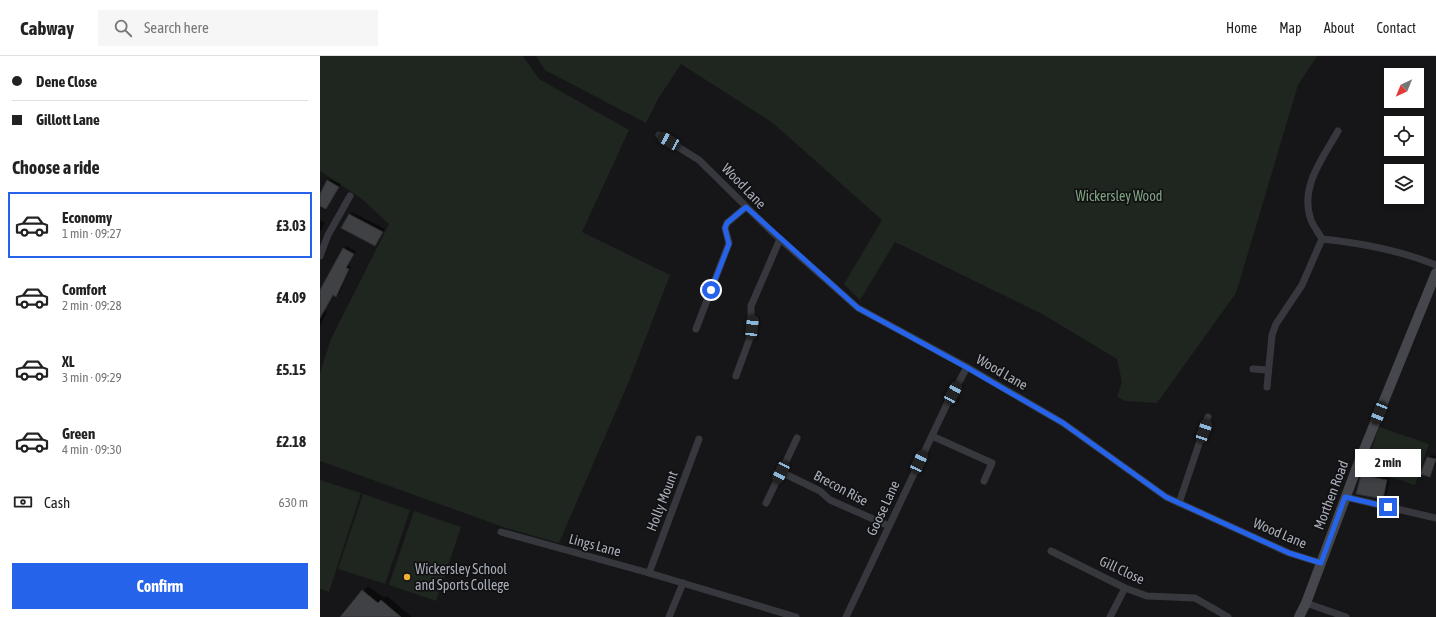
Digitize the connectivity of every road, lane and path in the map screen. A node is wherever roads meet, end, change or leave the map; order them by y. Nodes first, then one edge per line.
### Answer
1 (1338, 131) dead end
2 (659, 135) dead end
3 (350, 196) dead end
4 (746, 207) junction
5 (780, 239) junction
6 (1322, 239) junction
7 (320, 255) edge
8 (1436, 265) edge
9 (1436, 273) edge
10 (696, 330) dead end
11 (966, 367) junction
12 (1253, 369) dead end
13 (1268, 370) junction
14 (736, 376) dead end
15 (1267, 387) dead end
16 (1208, 417) dead end
17 (932, 436) junction
18 (797, 438) dead end
19 (699, 439) dead end
20 (781, 472) junction
21 (984, 481) dead end
22 (1345, 497) junction
23 (766, 503) dead end
24 (1178, 503) junction
25 (1436, 518) edge
26 (889, 526) junction
27 (501, 532) dead end
28 (1051, 550) dead end
29 (1321, 563) junction
30 (648, 573) junction
31 (683, 583) junction
32 (1125, 588) junction
33 (1306, 603) junction
34 (669, 617) edge
35 (796, 617) edge
36 (846, 617) edge
37 (1110, 617) edge
38 (1228, 617) edge
39 (1299, 617) edge
40 (1346, 617) edge

1 - 6 street
2 - 4 street, Wood Lane
3 - 7 street
4 - 5 street, Wood Lane
4 - 10 street
5 - 11 street, Wood Lane
5 - 14 street
6 - 8 street
6 - 13 street
9 - 22 main road, Morthen Road
11 - 17 street, Goose Lane
11 - 24 street, Wood Lane
12 - 13 street
13 - 15 street
16 - 24 street
17 - 21 street
17 - 26 street, Goose Lane
18 - 20 street
19 - 30 street, Holly Mount
20 - 23 street
20 - 26 street, Brecon Rise
22 - 25 street
22 - 29 main road, Morthen Road
24 - 29 street, Wood Lane
26 - 36 street, Goose Lane
27 - 30 street, Lings Lane
28 - 32 street, Gill Close
29 - 33 main road, Morthen Road
30 - 31 street, Lings Lane
31 - 34 street
31 - 35 street, Lings Lane
32 - 37 street
32 - 38 street, Gill Close
33 - 39 main road, Morthen Road
33 - 40 street

